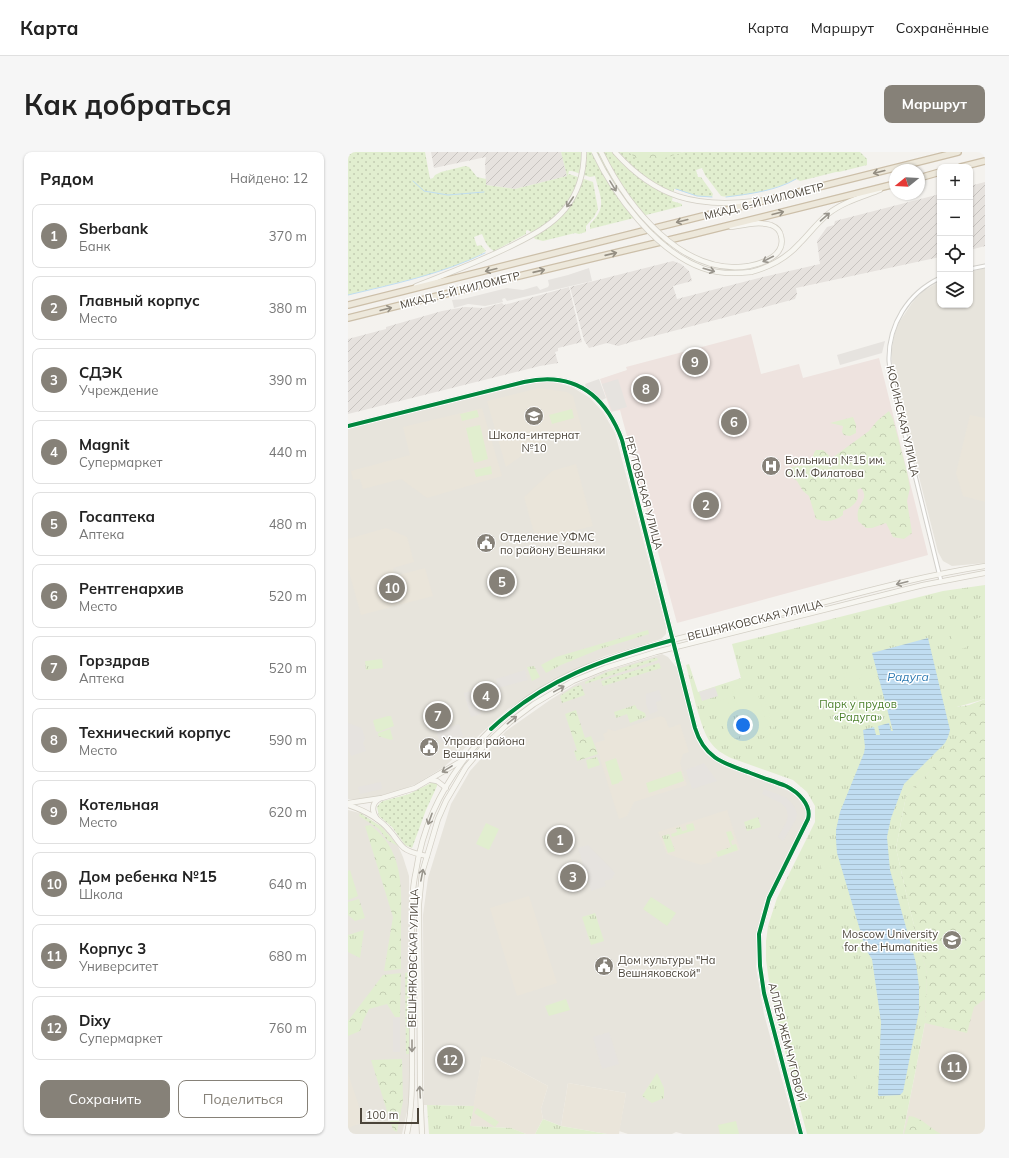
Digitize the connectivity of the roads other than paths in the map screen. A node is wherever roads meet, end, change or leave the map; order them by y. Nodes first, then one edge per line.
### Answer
1 (584, 152) edge
2 (594, 152) edge
3 (601, 152) edge
4 (615, 152) edge
5 (958, 152) edge
6 (985, 161) edge
7 (973, 164) edge
8 (937, 173) edge
9 (925, 176) edge
10 (889, 185) edge
11 (889, 186) edge
12 (774, 198) junction
13 (694, 234) junction
14 (570, 250) joint
15 (573, 263) joint
16 (985, 266) edge
17 (973, 268) edge
18 (937, 280) edge
19 (386, 296) junction
20 (348, 305) edge
21 (348, 318) edge
22 (348, 426) edge
23 (985, 566) edge
24 (965, 569) junction
25 (985, 573) edge
26 (940, 574) junction
27 (966, 576) junction
28 (941, 581) junction
29 (673, 640) junction
30 (652, 646) junction
31 (675, 647) junction
32 (654, 653) junction
33 (466, 757) junction
34 (428, 781) junction
35 (445, 787) junction
36 (450, 792) junction
37 (382, 798) junction
38 (348, 804) edge
39 (379, 821) junction
40 (420, 854) junction
41 (427, 856) junction
42 (412, 936) junction
43 (419, 936) junction
44 (407, 1134) edge
45 (422, 1134) edge
46 (801, 1134) edge

1 -> 19 main road
2 -> 11 main road, bridge
13 -> 3 main road, bridge
4 - 12 main road
5 -> 12 highway, МКАД, 6-Й КИЛОМЕТР
6 - 7 highway
8 - 9 highway
13 -> 10 highway, МКАД, 6-Й КИЛОМЕТР
12 -> 14 highway, МКАД, 6-Й КИЛОМЕТР
15 -> 13 highway, МКАД, 6-Й КИЛОМЕТР
14 -> 19 highway, МКАД, 5-Й КИЛОМЕТР
21 -> 15 highway, МКАД, 5-Й КИЛОМЕТР
16 - 17 street
18 - 26 street, КОСИНСКАЯ УЛИЦА
19 - 20 highway, МКАД, 5-Й КИЛОМЕТР
22 - 29 main road, РЕУТОВСКАЯ УЛИЦА
23 - 24 main road, ВЕШНЯКОВСКАЯ УЛИЦА
24 - 26 main road, ВЕШНЯКОВСКАЯ УЛИЦА
24 - 27 street
25 - 27 main road, ВЕШНЯКОВСКАЯ УЛИЦА
26 - 28 street, КОСИНСКАЯ УЛИЦА
26 -> 29 main road, ВЕШНЯКОВСКАЯ УЛИЦА
27 - 28 main road, ВЕШНЯКОВСКАЯ УЛИЦА
28 - 31 main road, ВЕШНЯКОВСКАЯ УЛИЦА
29 - 30 main road, ВЕШНЯКОВСКАЯ УЛИЦА
29 - 31 main road, РЕУТОВСКАЯ УЛИЦА
30 - 32 street
30 - 33 main road, ВЕШНЯКОВСКАЯ УЛИЦА
31 - 32 main road, ВЕШНЯКОВСКАЯ УЛИЦА
31 - 46 main road, АЛЛЕЯ ЖЕМЧУГОВОЙ
36 -> 32 main road, ВЕШНЯКОВСКАЯ УЛИЦА
33 -> 34 main road
33 - 35 main road, ВЕШНЯКОВСКАЯ УЛИЦА
34 - 35 main road
34 - 37 main road
35 - 36 main road
35 -> 40 main road, ВЕШНЯКОВСКАЯ УЛИЦА
36 - 41 main road, ВЕШНЯКОВСКАЯ УЛИЦА
37 - 38 main road
37 - 39 main road
38 - 39 main road
39 - 40 main road
40 - 41 main road
40 - 42 main road, ВЕШНЯКОВСКАЯ УЛИЦА
43 -> 41 main road, ВЕШНЯКОВСКАЯ УЛИЦА
42 - 43 street
42 -> 44 main road, ВЕШНЯКОВСКАЯ УЛИЦА
45 -> 43 main road, ВЕШНЯКОВСКАЯ УЛИЦА

